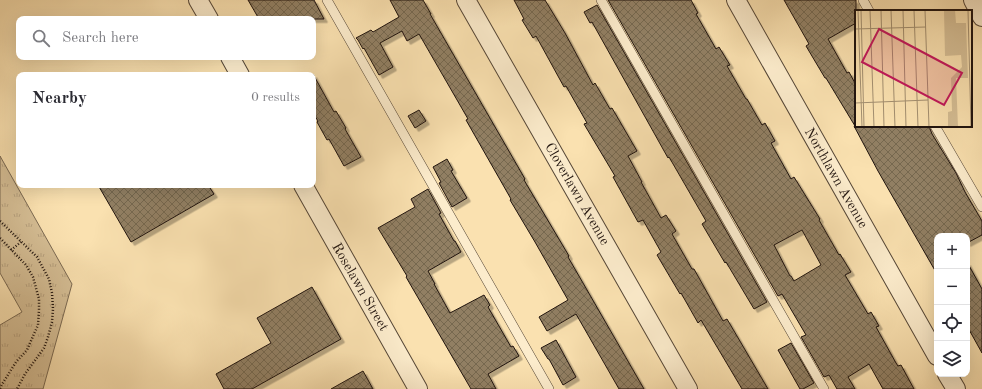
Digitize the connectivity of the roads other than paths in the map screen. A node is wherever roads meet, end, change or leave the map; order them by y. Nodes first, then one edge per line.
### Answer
1 (198, 0) edge
2 (327, 0) edge
3 (466, 0) edge
4 (601, 0) edge
5 (736, 0) edge
6 (863, 0) edge
7 (972, 0) edge
8 (868, 10) edge
9 (207, 16) edge
10 (982, 17) edge
11 (232, 60) edge
12 (238, 72) edge
13 (936, 127) edge
14 (305, 188) edge
15 (982, 207) edge
16 (934, 351) edge
17 (949, 377) edge
18 (418, 389) edge
19 (549, 389) edge
20 (688, 389) edge
21 (824, 389) edge
22 (956, 389) edge

1 - 9 street
2 - 19 lane
3 - 20 street, Cloverlawn Avenue
4 - 21 lane
5 - 16 street, Northlawn Avenue
6 - 8 lane
7 - 10 street
11 - 12 street
13 - 15 lane
14 - 18 street, Roselawn Street
17 - 22 street

